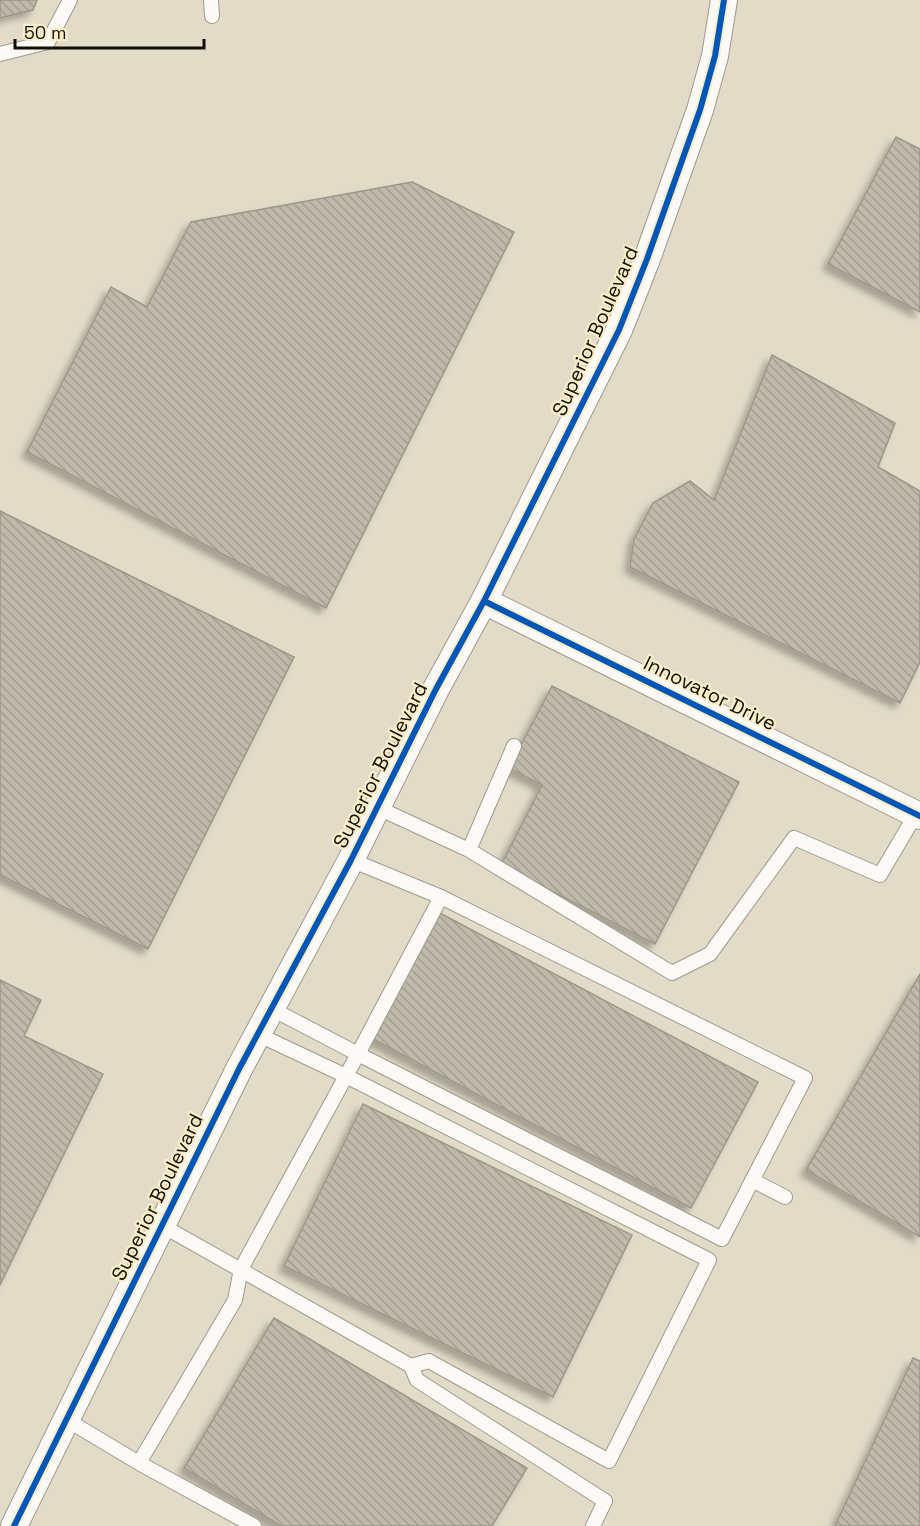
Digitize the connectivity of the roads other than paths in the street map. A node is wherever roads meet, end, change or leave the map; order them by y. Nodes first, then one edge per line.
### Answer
1 (70, 0) edge
2 (211, 0) edge
3 (724, 0) edge
4 (212, 16) dead end
5 (0, 54) edge
6 (484, 601) junction
7 (514, 746) dead end
8 (376, 807) junction
9 (918, 815) edge
10 (469, 850) junction
11 (351, 860) junction
12 (441, 897) junction
13 (272, 1009) junction
14 (257, 1034) junction
15 (358, 1054) junction
16 (346, 1076) junction
17 (752, 1180) junction
18 (785, 1197) dead end
19 (161, 1225) junction
20 (241, 1269) junction
21 (411, 1366) junction
22 (67, 1420) junction
23 (139, 1463) junction
24 (15, 1526) edge
25 (254, 1526) edge
26 (592, 1526) edge

1 - 5 lane
2 - 4 lane
3 - 6 street, Superior Boulevard
6 - 8 street, Superior Boulevard
6 - 9 street, Innovator Drive
7 - 10 lane
8 - 10 lane
8 - 11 street, Superior Boulevard
9 - 10 lane
11 - 12 lane
11 - 13 street, Superior Boulevard
12 - 15 lane
12 - 17 lane
13 - 14 street, Superior Boulevard
13 - 15 lane
14 - 16 lane
14 - 19 street, Superior Boulevard
15 - 16 lane
15 - 17 lane
16 - 20 lane
16 - 21 lane
17 - 18 lane
19 - 20 lane
19 - 22 street, Superior Boulevard
20 - 21 lane
20 - 23 lane
21 - 26 lane
22 - 23 lane
22 - 24 street, Superior Boulevard
23 - 25 lane

